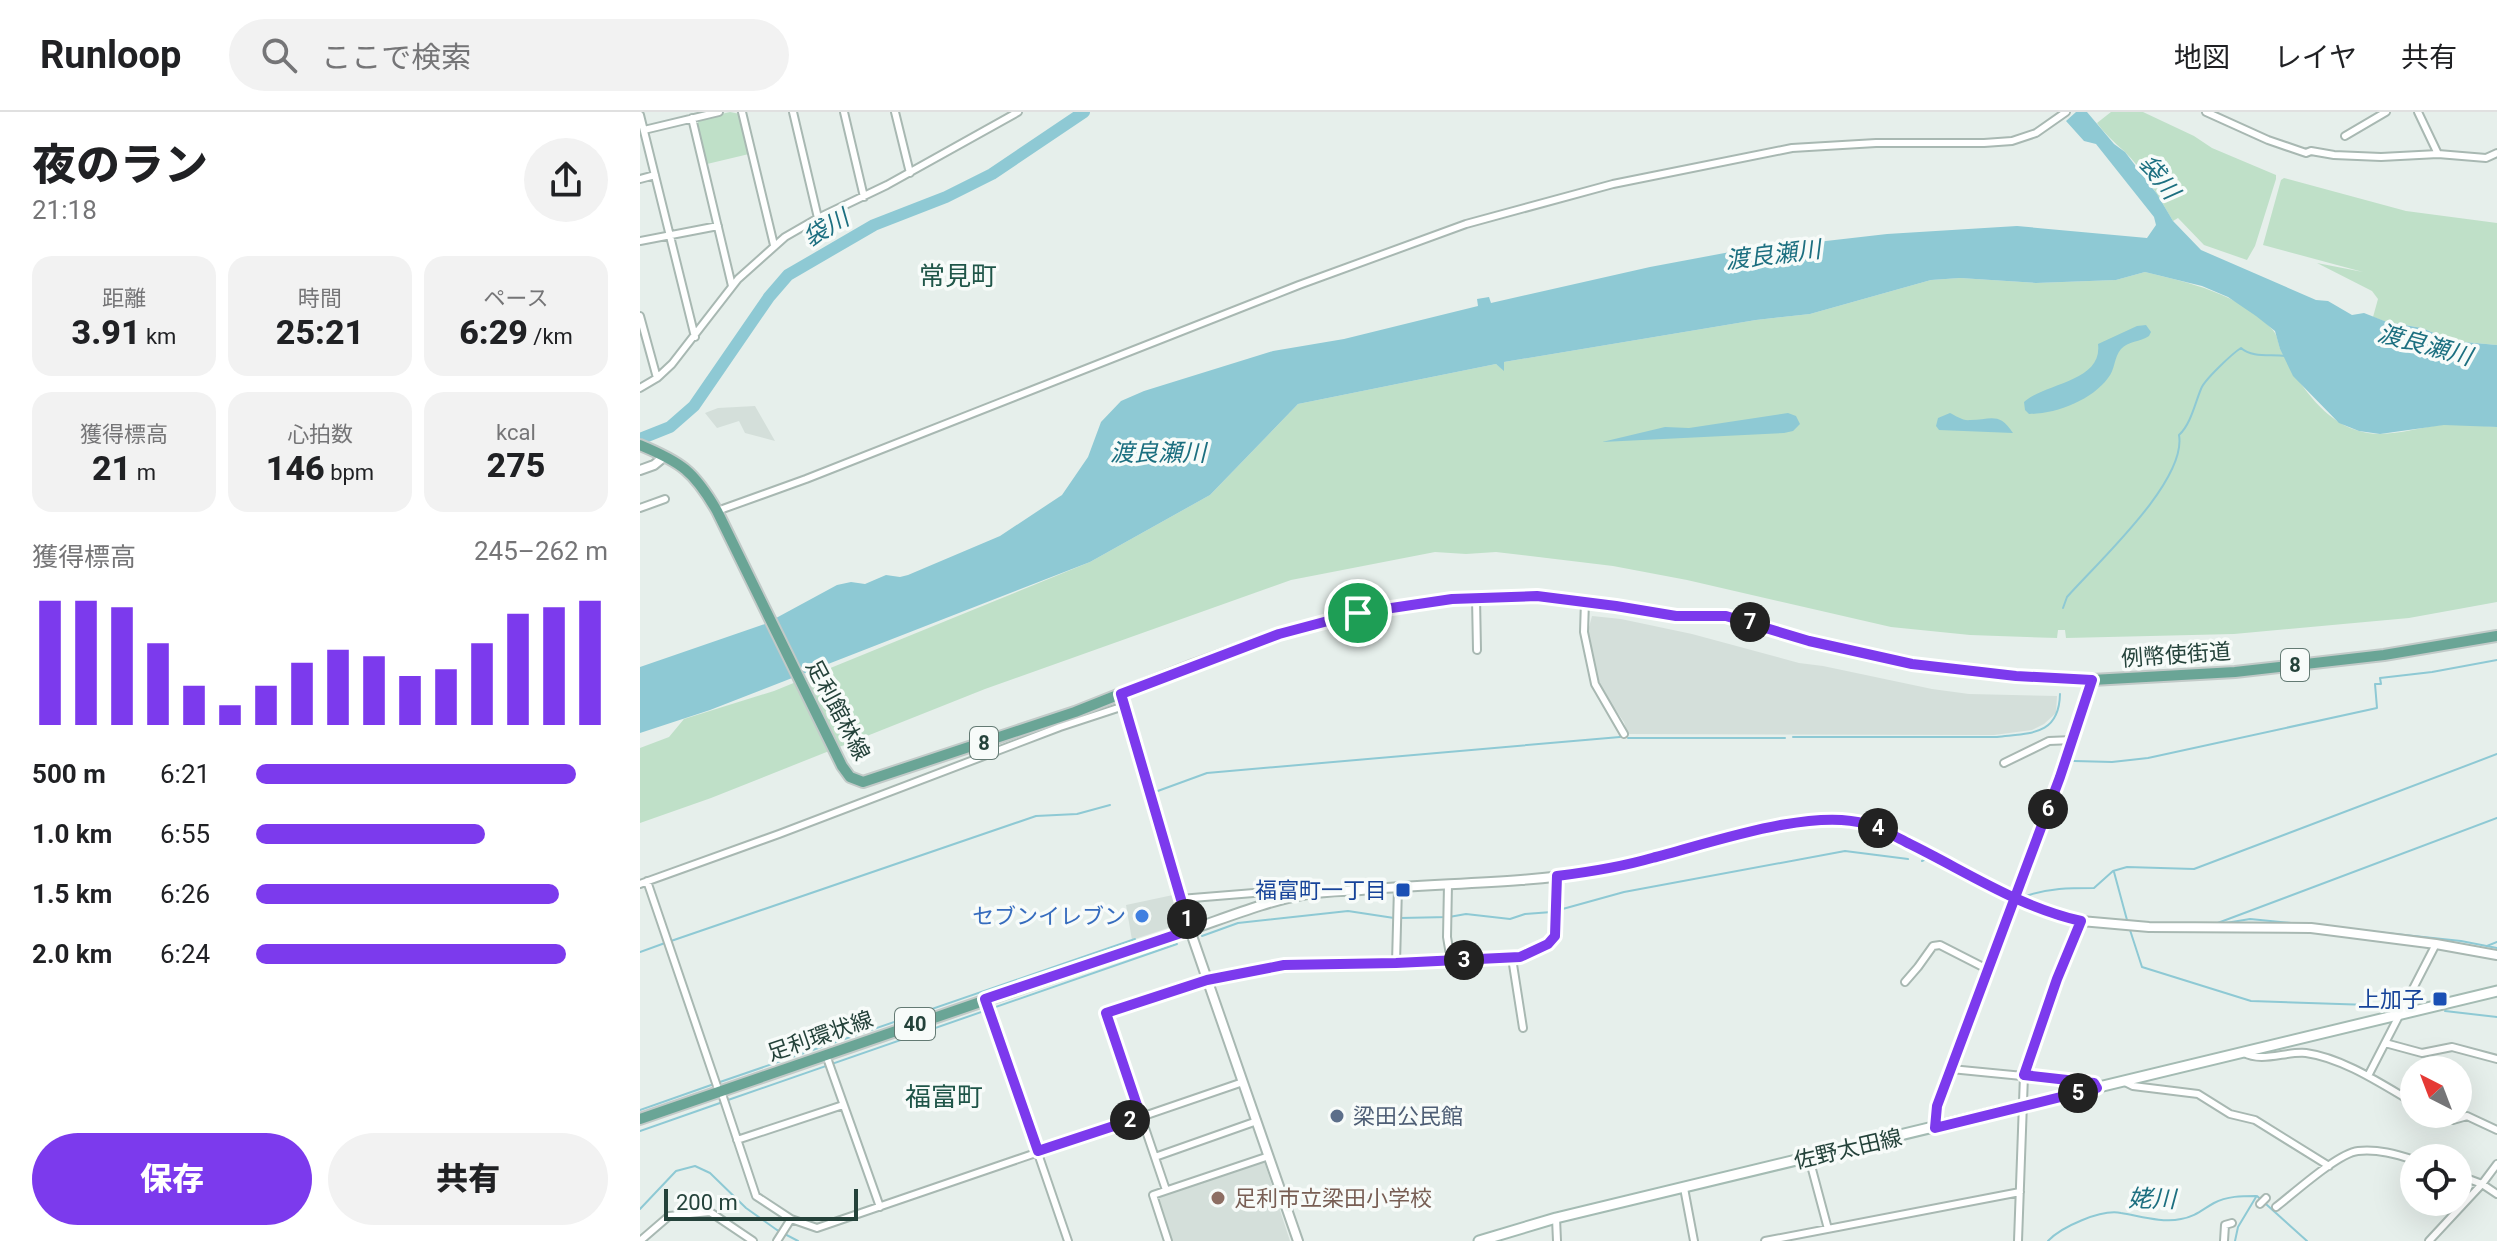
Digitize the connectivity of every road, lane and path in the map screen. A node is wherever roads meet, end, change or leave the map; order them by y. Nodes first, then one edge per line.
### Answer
1 (719, 112) edge
2 (742, 112) edge
3 (793, 112) edge
4 (844, 112) edge
5 (895, 112) edge
6 (1017, 112) edge
7 (2206, 112) edge
8 (2386, 112) edge
9 (2418, 112) edge
10 (2063, 114) edge
11 (640, 115) edge
12 (692, 118) junction
13 (644, 130) junction
14 (2345, 136) dead end
15 (2497, 153) edge
16 (2438, 154) junction
17 (910, 173) junction
18 (655, 175) junction
19 (640, 179) edge
20 (864, 197) junction
21 (818, 218) junction
22 (718, 226) junction
23 (670, 235) junction
24 (640, 241) edge
25 (774, 245) junction
26 (732, 287) junction
27 (640, 316) edge
28 (695, 337) junction
29 (657, 378) junction
30 (640, 388) edge
31 (640, 445) edge
32 (664, 456) junction
33 (640, 470) edge
34 (665, 499) dead end
35 (640, 508) edge
36 (718, 514) junction
37 (1476, 597) junction
38 (1585, 601) junction
39 (2497, 636) edge
40 (1477, 650) dead end
41 (2092, 680) junction
42 (1121, 694) junction
43 (1124, 706) junction
44 (1624, 734) dead end
45 (2073, 740) junction
46 (2004, 763) dead end
47 (1557, 876) junction
48 (644, 882) edge
49 (1448, 884) junction
50 (1398, 887) junction
51 (1307, 894) junction
52 (1180, 899) junction
53 (2014, 899) junction
54 (2081, 921) junction
55 (1190, 930) junction
56 (2436, 944) junction
57 (2497, 955) edge
58 (1512, 958) junction
59 (1451, 961) junction
60 (1396, 963) junction
61 (1987, 969) junction
62 (1207, 980) junction
63 (1905, 982) dead end
64 (2497, 991) edge
65 (985, 999) junction
66 (2398, 1016) junction
67 (1523, 1028) dead end
68 (2385, 1043) junction
69 (2244, 1053) junction
70 (826, 1055) junction
71 (2497, 1059) edge
72 (1951, 1069) junction
73 (2024, 1075) junction
74 (2368, 1076) junction
75 (2124, 1081) junction
76 (1243, 1082) junction
77 (2097, 1088) junction
78 (720, 1091) junction
79 (2400, 1095) edge
80 (843, 1105) junction
81 (2022, 1106) junction
82 (1141, 1117) junction
83 (2472, 1118) edge
84 (640, 1119) edge
85 (1257, 1121) junction
86 (1935, 1128) junction
87 (2497, 1130) edge
88 (737, 1140) junction
89 (1038, 1151) junction
90 (1269, 1156) junction
91 (2400, 1156) edge
92 (1155, 1157) junction
93 (1809, 1158) junction
94 (2497, 1164) edge
95 (2329, 1166) junction
96 (2472, 1180) edge
97 (2482, 1184) junction
98 (1684, 1188) junction
99 (1166, 1190) junction
100 (2020, 1192) junction
101 (2497, 1194) edge
102 (2266, 1198) dead end
103 (2260, 1204) dead end
104 (880, 1207) junction
105 (2276, 1207) dead end
106 (1556, 1218) junction
107 (791, 1219) junction
108 (2232, 1223) dead end
109 (1828, 1229) junction
110 (778, 1240) edge
111 (640, 1241) edge
112 (753, 1241) edge
113 (1068, 1241) edge
114 (1168, 1241) edge
115 (1298, 1241) edge
116 (1479, 1241) edge
117 (1557, 1241) edge
118 (1694, 1241) edge
119 (1765, 1241) edge
120 (2018, 1241) edge
121 (2224, 1241) edge
122 (2429, 1241) edge

1 - 12 street
2 - 25 street
3 - 21 street
4 - 20 street
5 - 17 street
6 - 17 street
7 - 16 street
8 - 14 street
9 - 16 street
10 - 36 street
11 - 13 street
12 - 13 street
12 - 22 street
13 - 18 street
15 - 16 street
17 - 20 street
18 - 19 street
18 - 23 street
20 - 21 street
21 - 25 street
22 - 23 street
22 - 26 street
23 - 24 street
23 - 28 street
25 - 26 street
26 - 28 street
27 - 29 street
28 - 29 street
29 - 30 street
31 - 32 main road, 足利館林線 / 8
32 - 33 street
32 - 36 main road, 足利館林線 / 8
34 - 35 street
36 - 42 main road, 足利館林線 / 8
37 - 38 main road, 足利館林線 / 8
37 - 40 street
37 - 42 main road, 足利館林線 / 8
38 - 41 main road, 足利館林線 / 8
38 - 44 street
39 - 41 main road, 例幣使街道 / 8
41 - 45 street, 例幣使街道
42 - 43 main road
43 - 48 street
43 - 52 main road
45 - 46 street
45 - 53 street, 例幣使街道
47 - 49 street
47 - 53 street
47 - 58 street
48 - 78 street
49 - 50 street
49 - 59 street
50 - 51 street
50 - 60 street
51 - 52 street
51 - 55 street
52 - 55 main road
53 - 54 street
53 - 61 street, 例幣使街道
54 - 56 street
54 - 73 street
55 - 62 street
55 - 65 main road, 足利環状線 / 40
56 - 57 street
56 - 66 street
58 - 59 street
58 - 67 street
59 - 60 street
60 - 62 street
61 - 63 street
61 - 72 street, 例幣使街道
62 - 76 street
62 - 82 street
64 - 66 main road, 佐野太田線
65 - 70 main road, 足利環状線 / 40
65 - 89 street
66 - 68 street
66 - 69 main road, 佐野太田線
68 - 71 street
68 - 74 street
69 - 74 street
69 - 75 main road, 佐野太田線
70 - 78 main road, 足利環状線 / 40
70 - 80 street
72 - 73 street
72 - 86 street, 例幣使街道
73 - 77 street
73 - 81 street
74 - 79 street
75 - 77 main road, 佐野太田線
75 - 95 street
76 - 82 street
76 - 85 street
77 - 81 main road, 佐野太田線
78 - 84 main road, 足利環状線 / 40
78 - 88 street
80 - 88 street
80 - 104 street
81 - 86 main road, 佐野太田線
81 - 100 street
82 - 89 street
82 - 92 street
83 - 87 street
85 - 90 street
85 - 92 street
86 - 93 main road, 佐野太田線
88 - 107 street
89 - 104 street
89 - 113 street
90 - 99 street
90 - 115 street
91 - 95 street
92 - 99 street
93 - 98 main road, 佐野太田線
93 - 109 street
94 - 97 street
95 - 105 street
96 - 97 street
97 - 101 street
97 - 122 street
98 - 106 main road, 佐野太田線
98 - 118 street
99 - 114 street
100 - 109 street
100 - 120 street
102 - 103 street
104 - 107 street
106 - 116 main road, 佐野太田線
106 - 117 street
107 - 110 street
108 - 121 street
109 - 119 street
111 - 112 street

